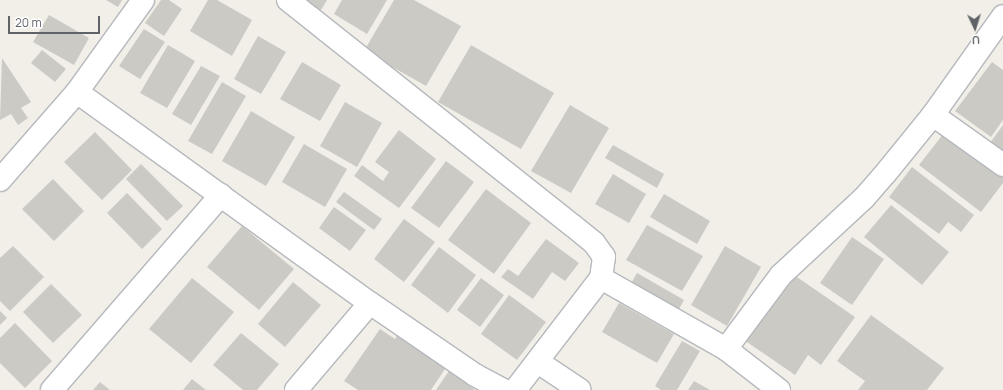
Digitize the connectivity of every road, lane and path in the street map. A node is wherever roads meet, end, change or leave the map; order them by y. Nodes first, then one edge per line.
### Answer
1 (143, 0) edge
2 (288, 0) edge
3 (1003, 16) edge
4 (77, 92) junction
5 (933, 115) junction
6 (1003, 165) edge
7 (0, 180) edge
8 (221, 195) junction
9 (601, 278) junction
10 (370, 303) junction
11 (726, 349) junction
12 (538, 362) junction
13 (52, 390) edge
14 (296, 390) edge
15 (503, 390) edge
16 (515, 390) edge
17 (580, 390) edge
18 (779, 390) edge

1 - 4 street
2 - 9 street
3 - 5 street
4 - 7 street
4 - 8 street
5 - 6 street
5 - 11 street
8 - 10 street
8 - 13 street
9 - 11 street
9 - 12 street
10 - 14 street
10 - 15 street
11 - 18 street
12 - 16 street
12 - 17 street

